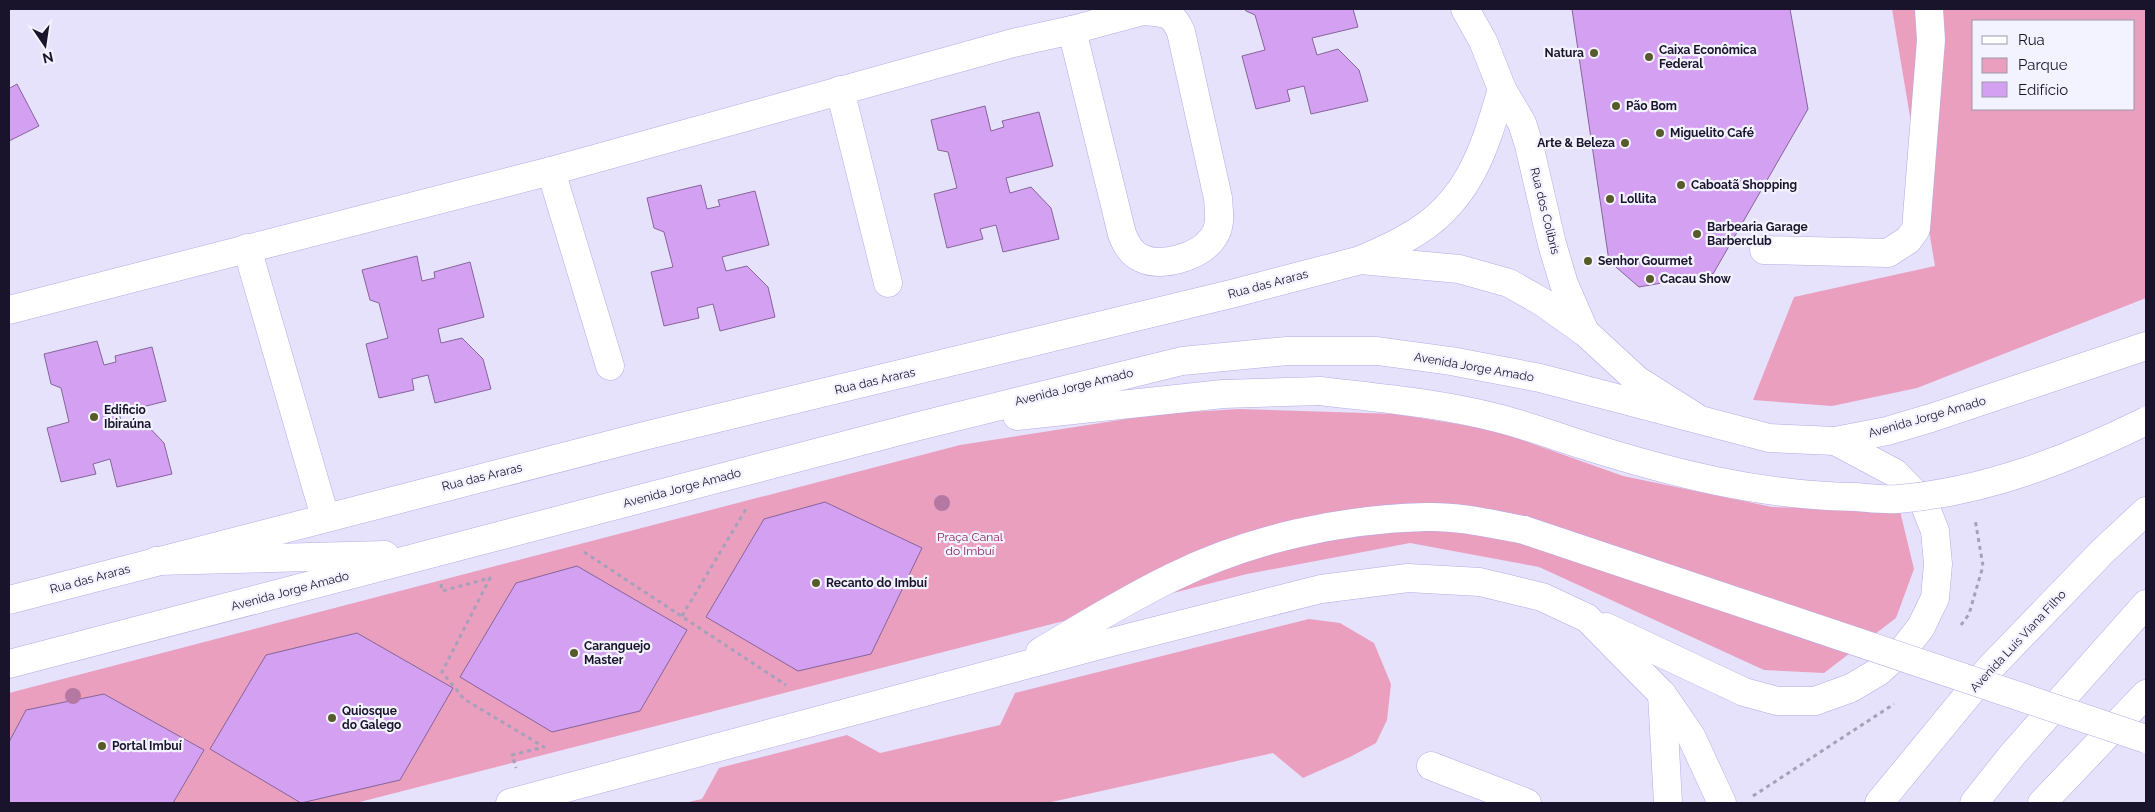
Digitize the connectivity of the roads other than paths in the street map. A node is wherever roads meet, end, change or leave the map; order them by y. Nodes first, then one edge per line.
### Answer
1 (1465, 9) edge
2 (1929, 9) edge
3 (1072, 30) junction
4 (1502, 89) junction
5 (840, 90) junction
6 (551, 170) junction
7 (247, 248) junction
8 (1764, 250) dead end
9 (1361, 260) junction
10 (888, 283) dead end
11 (9, 310) edge
12 (1586, 334) junction
13 (2146, 346) edge
14 (610, 366) dead end
15 (2146, 421) edge
16 (1706, 424) junction
17 (919, 426) junction
18 (1835, 441) junction
19 (2146, 511) edge
20 (325, 517) junction
21 (434, 553) junction
22 (156, 561) junction
23 (9, 600) edge
24 (2146, 604) edge
25 (1587, 618) junction
26 (9, 664) edge
27 (1009, 671) junction
28 (1662, 694) junction
29 (2146, 694) edge
30 (2146, 739) edge
31 (1431, 766) dead end
32 (518, 801) edge
33 (1527, 803) edge
34 (1668, 803) edge
35 (1722, 803) edge
36 (1879, 803) edge
37 (1974, 803) edge
38 (2042, 803) edge

1 - 4 main road, Rua dos Colibris
2 - 8 main road
3 - 3 main road
3 - 5 main road
4 - 9 main road
4 - 12 main road, Rua dos Colibris
5 - 6 main road
5 - 10 main road
6 - 7 main road
6 - 14 main road
7 - 11 main road
7 - 20 main road
9 - 12 main road, Rua das Araras
9 - 20 main road, Rua das Araras
12 - 16 main road, Rua das Araras
13 - 18 main road, Avenida Jorge Amado
15 - 17 main road, bridge
16 - 17 main road, Avenida Jorge Amado
16 - 18 main road, Avenida Jorge Amado
17 - 21 main road, Avenida Jorge Amado
18 - 25 main road
19 - 36 main road, Avenida Luís Viana Filho
20 - 22 main road, Rua das Araras
21 - 22 main road
21 - 26 main road, Avenida Jorge Amado
22 - 23 main road, Rua das Araras
24 - 37 main road
25 - 27 main road
25 - 28 main road
27 - 30 main road, bridge
27 - 32 main road
28 - 34 main road
28 - 35 main road
29 - 38 main road
31 - 33 main road

